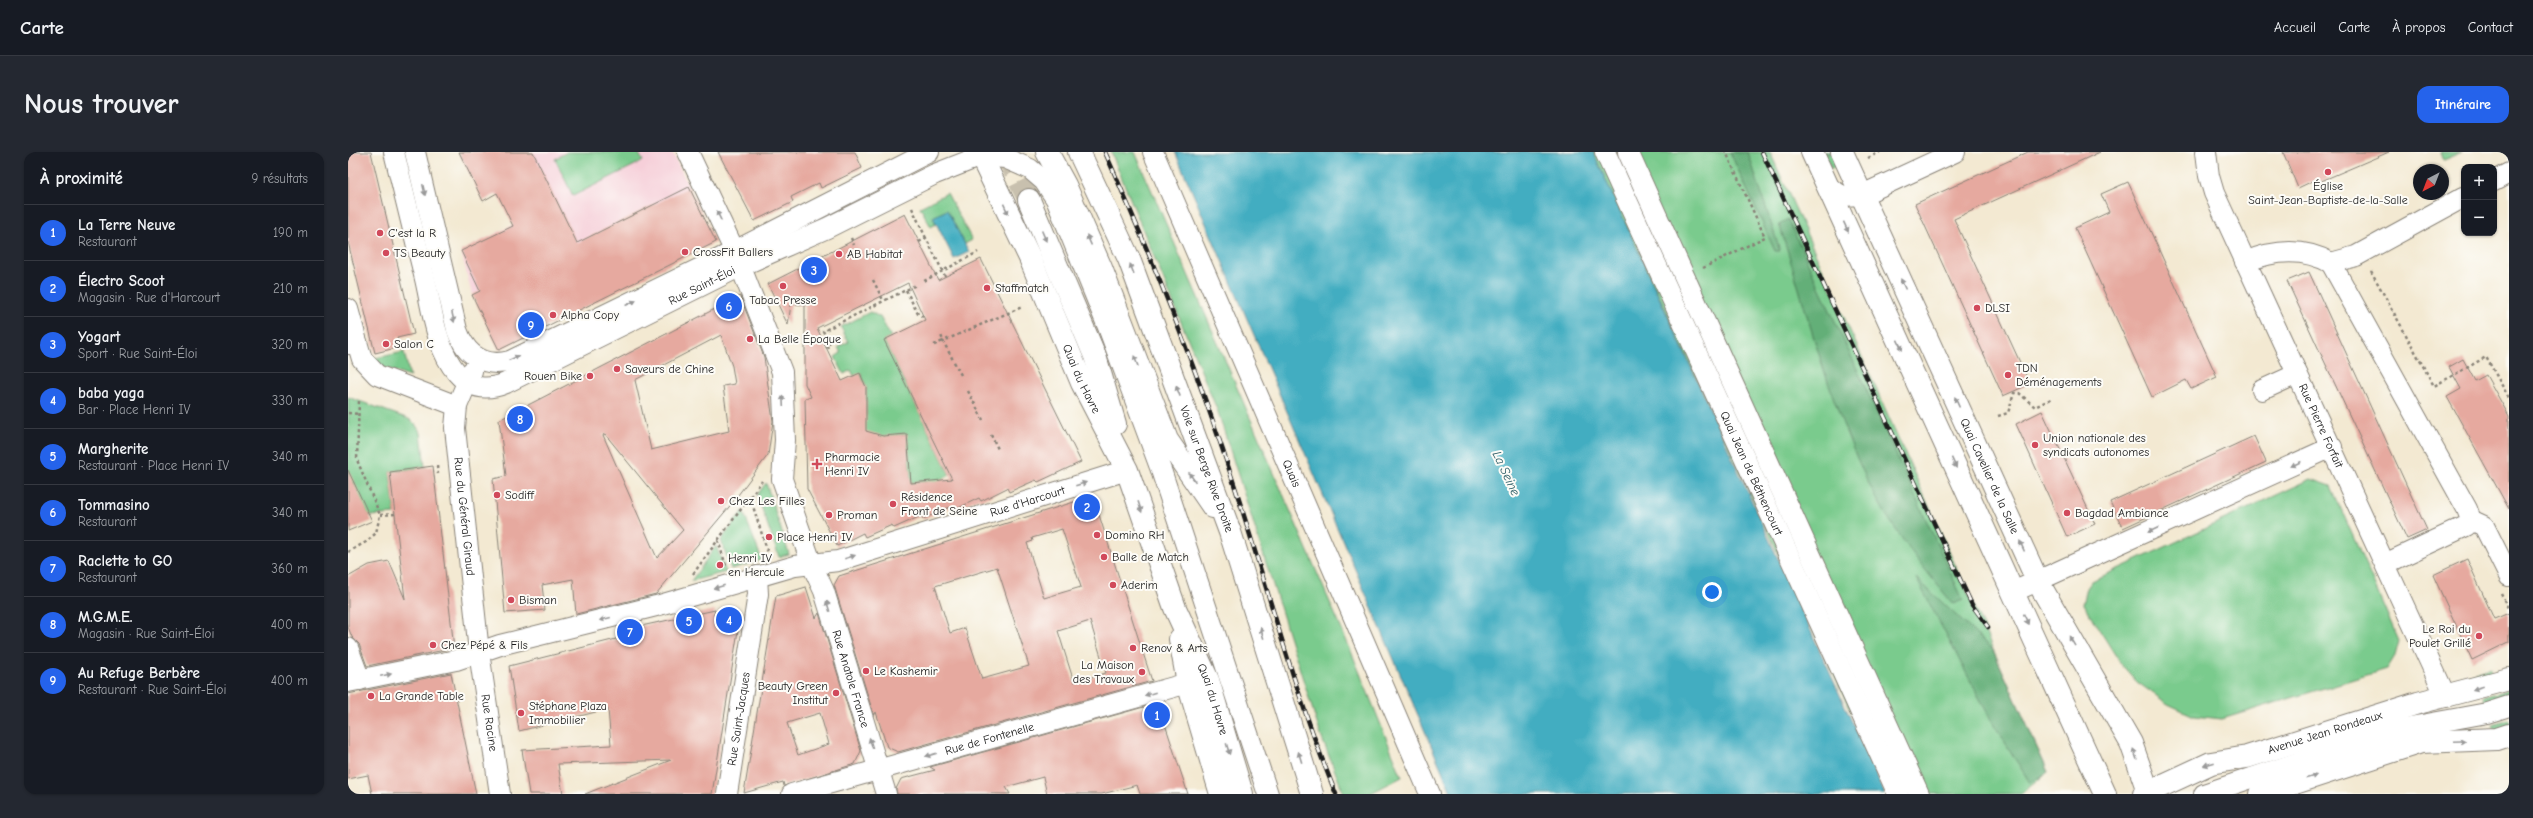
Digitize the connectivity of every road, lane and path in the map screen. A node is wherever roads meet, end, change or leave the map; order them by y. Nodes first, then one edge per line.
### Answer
1 (394, 152) edge
2 (415, 152) edge
3 (688, 152) edge
4 (929, 152) edge
5 (1047, 152) edge
6 (1079, 152) edge
7 (1153, 152) edge
8 (1605, 152) edge
9 (1628, 152) edge
10 (1726, 152) edge
11 (1812, 152) edge
12 (1842, 152) edge
13 (1880, 152) edge
14 (1955, 152) edge
15 (2206, 152) edge
16 (980, 154) edge
17 (1868, 158) dead end
18 (2509, 173) edge
19 (2497, 179) edge
20 (1828, 187) junction
21 (1862, 195) junction
22 (2461, 199) edge
23 (1028, 200) tunnel mouth
24 (913, 210) dead end
25 (926, 238) junction
26 (919, 242) dead end
27 (978, 252) dead end
28 (2361, 253) junction
29 (738, 259) junction
30 (2245, 262) junction
31 (2331, 263) junction
32 (942, 271) junction
33 (945, 276) dead end
34 (1684, 277) junction
35 (873, 280) dead end
36 (924, 281) dead end
37 (916, 285) dead end
38 (906, 290) junction
39 (883, 300) junction
40 (1022, 307) dead end
41 (348, 309) edge
42 (923, 317) dead end
43 (941, 335) dead end
44 (943, 340) junction
45 (353, 343) edge
46 (934, 345) dead end
47 (826, 348) dead end
48 (477, 358) junction
49 (2297, 374) junction
50 (960, 375) dead end
51 (467, 382) junction
52 (2262, 390) dead end
53 (968, 391) dead end
54 (2053, 398) dead end
55 (2509, 398) edge
56 (359, 401) dead end
57 (457, 406) junction
58 (348, 413) edge
59 (359, 414) junction
60 (1998, 416) dead end
61 (983, 420) dead end
62 (991, 435) dead end
63 (2332, 447) junction
64 (999, 451) dead end
65 (1128, 470) junction
66 (763, 479) dead end
67 (750, 496) junction
68 (395, 514) dead end
69 (380, 515) junction
70 (2471, 520) junction
71 (1230, 532) junction
72 (718, 540) junction
73 (348, 552) edge
74 (769, 555) dead end
75 (2387, 563) junction
76 (812, 565) junction
77 (727, 567) dead end
78 (692, 575) dead end
79 (757, 576) junction
80 (2509, 576) edge
81 (2038, 582) junction
82 (2013, 592) junction
83 (1175, 608) junction
84 (348, 648) edge
85 (478, 652) junction
86 (2509, 679) edge
87 (354, 681) edge
88 (1188, 683) junction
89 (2446, 697) junction
90 (2509, 706) edge
91 (2509, 736) edge
92 (879, 770) junction
93 (2147, 793) edge
94 (500, 794) edge
95 (727, 794) edge
96 (792, 794) edge
97 (886, 794) edge
98 (1221, 794) edge
99 (1242, 794) edge
100 (1268, 794) edge
101 (1312, 794) edge
102 (1430, 794) edge
103 (1898, 794) edge
104 (1919, 794) edge
105 (2105, 794) edge
106 (2204, 794) edge
107 (2261, 794) edge

1 - 51 street
2 -> 48 street
29 -> 3 street
4 - 29 street, Rue Saint-Éloi
71 -> 5 main road
71 -> 6 main road, Voie sur Berge Rive Droite
7 - 102 street, Quais
8 - 103 street, Quai Jean de Béthencourt
9 - 34 street, Quai Jean de Béthencourt
10 - 34 path
11 - 20 main road
12 - 21 main road, Quai Cavelier de la Salle
13 - 17 path
14 - 21 street
15 - 30 street, Rue Pierre Forfait
16 - 29 street, Rue Saint-Éloi
16 -> 65 main road, Quai du Havre
16 - 100 street
18 - 19 street
20 - 21 street
20 -> 82 main road
81 -> 21 main road, Quai Cavelier de la Salle
22 - 28 street
23 -> 65 main road
24 - 25 path
25 - 26 path
25 - 32 path
27 - 32 path
28 - 31 street
28 - 55 path
48 -> 29 street, Rue Saint-Éloi
29 - 51 street, Rue Saint-Éloi
76 -> 29 street
30 - 31 street
30 - 49 street, Rue Pierre Forfait
31 - 70 street
32 - 33 path
32 - 36 path
34 - 104 street, Quai Jean de Béthencourt
35 - 39 path
37 - 38 path
38 - 39 path
38 - 42 path
39 - 47 path
40 - 44 path
41 - 45 street
43 - 44 path
44 - 46 path
44 - 50 path
45 - 57 street
48 - 51 street, Rue du Général Giraud
49 - 52 street
49 - 63 street, Rue Pierre Forfait
51 - 57 street, Rue du Général Giraud
53 - 61 path
54 - 60 path
56 - 59 path
57 - 85 street, Rue du Général Giraud
58 - 59 path
59 - 69 path
62 - 64 path
63 - 75 street, Rue Pierre Forfait
63 -> 81 street
76 -> 65 street, Rue d'Harcourt
65 -> 83 main road, Quai du Havre
66 - 67 path
67 - 72 path
67 - 74 path
68 - 69 path
69 - 73 path
70 - 75 street
70 - 80 street
101 -> 71 main road, Voie sur Berge Rive Droite
72 - 77 path
72 - 78 path
75 - 89 street, Rue Pierre Forfait
76 - 79 street
92 -> 76 street, Rue Anatole France
79 -> 85 street
79 - 95 street, Rue Saint-Jacques
81 - 82 street
93 -> 81 main road, Quai Cavelier de la Salle
82 -> 105 main road
83 - 88 main road, Quai du Havre
83 -> 99 main road, Quai du Havre
84 - 87 street
87 -> 85 street
85 - 94 street, Rue Racine
86 -> 89 main road, Avenue Jean Rondeaux
88 -> 92 street, Rue de Fontenelle
88 - 98 main road, Quai du Havre
89 -> 93 main road, Avenue Jean Rondeaux
90 - 106 street, Avenue Jean Rondeaux
107 -> 91 main road
92 - 96 street, Rue de Fontenelle
92 - 97 street, Rue Anatole France

